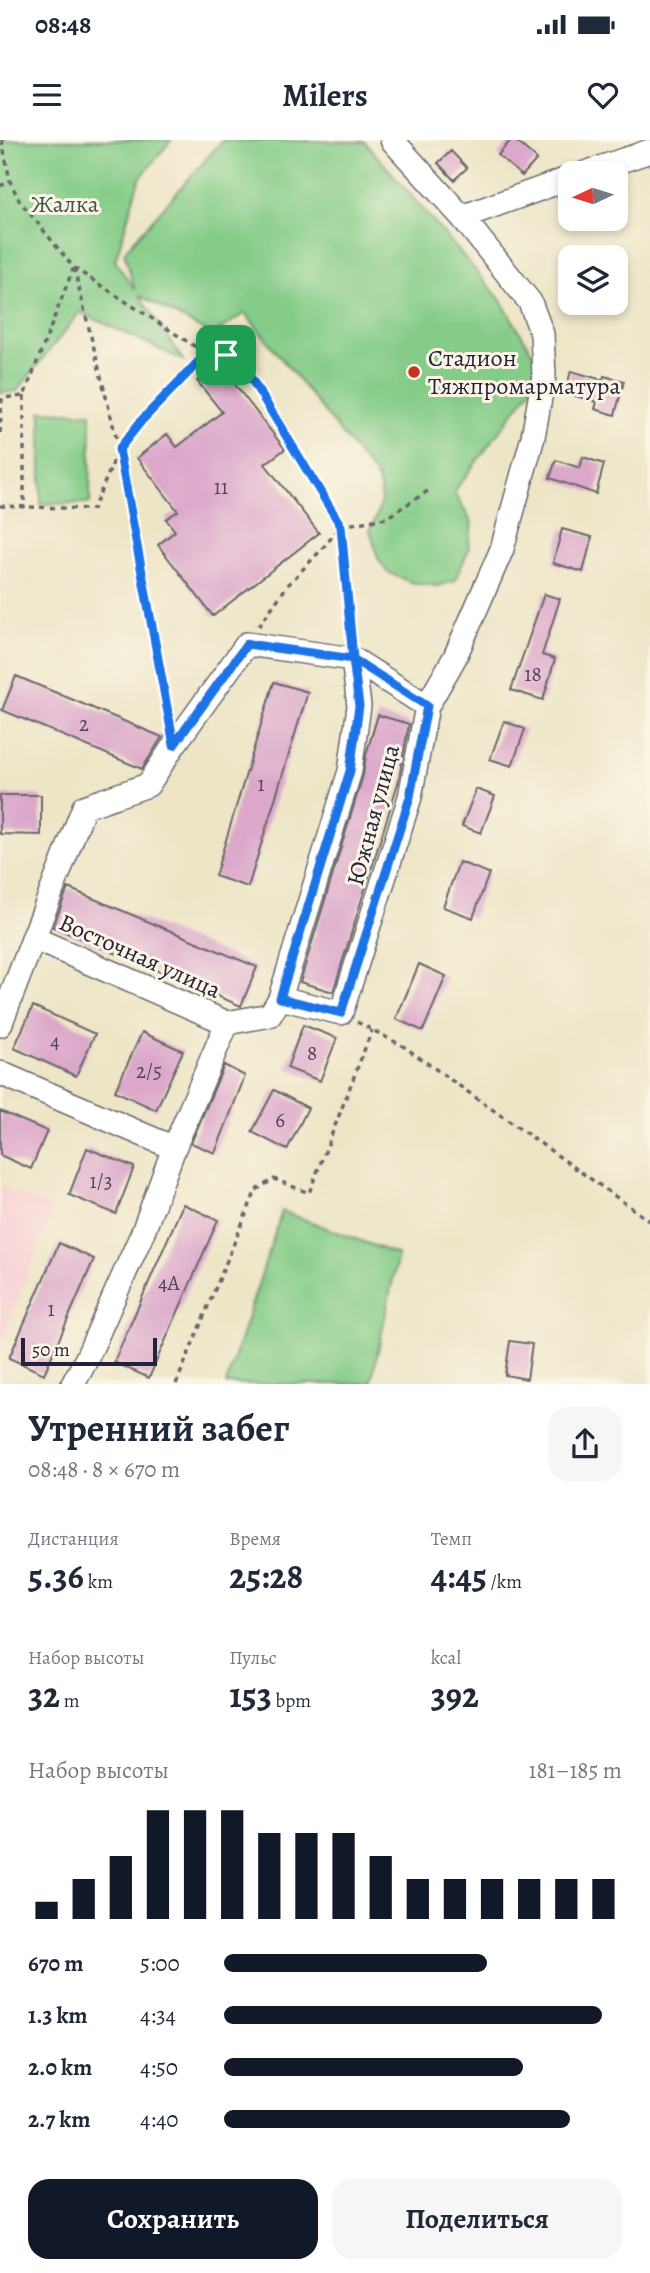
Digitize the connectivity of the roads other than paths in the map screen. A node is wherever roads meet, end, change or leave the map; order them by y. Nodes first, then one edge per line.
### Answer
1 (392, 140) edge
2 (650, 151) edge
3 (620, 161) edge
4 (558, 182) edge
5 (462, 217) junction
6 (353, 659) junction
7 (427, 706) junction
8 (33, 937) junction
9 (280, 998) junction
10 (227, 1023) junction
11 (0, 1025) edge
12 (0, 1073) edge
13 (174, 1148) junction
14 (73, 1384) edge

1 - 5 street, Южная улица
2 - 3 street
4 - 5 street
5 - 7 street, Южная улица
6 - 7 street
6 - 8 street, Восточная улица
6 - 9 street
7 - 9 street, Южная улица
8 - 10 street, Восточная улица
8 - 11 street, Восточная улица
9 - 10 street
10 - 13 street
12 - 13 street
13 - 14 street

